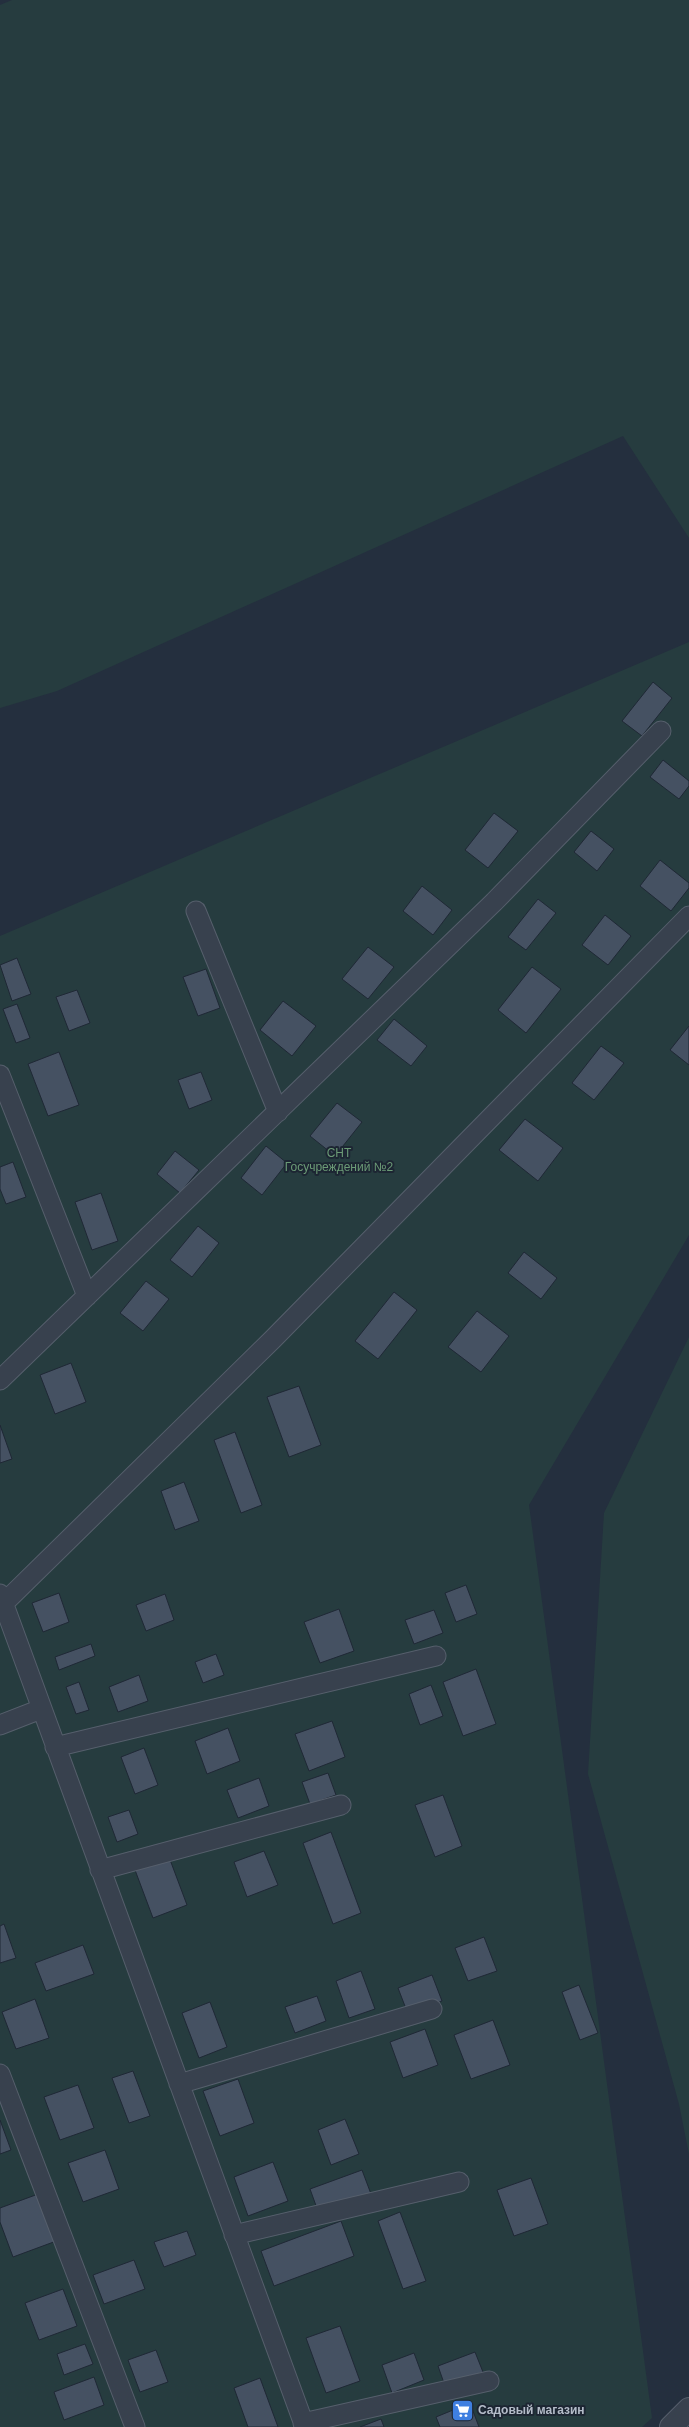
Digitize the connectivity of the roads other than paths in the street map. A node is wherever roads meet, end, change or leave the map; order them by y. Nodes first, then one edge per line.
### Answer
1 (661, 731) dead end
2 (196, 911) dead end
3 (689, 916) edge
4 (0, 1075) edge
5 (278, 1112) junction
6 (87, 1296) junction
7 (0, 1380) edge
8 (2, 1598) edge
9 (436, 1656) dead end
10 (41, 1709) junction
11 (0, 1725) edge
12 (55, 1747) junction
13 (341, 1805) dead end
14 (100, 1870) junction
15 (432, 2009) dead end
16 (0, 2074) edge
17 (179, 2084) junction
18 (459, 2182) dead end
19 (234, 2235) junction
20 (489, 2381) dead end
21 (689, 2409) edge
22 (304, 2425) edge
23 (135, 2427) edge
24 (671, 2427) edge

1 - 5 lane
2 - 5 lane
3 - 8 lane
4 - 6 lane
5 - 6 lane
6 - 7 lane
8 - 10 lane
9 - 12 lane
10 - 11 lane
10 - 12 lane
12 - 14 lane
13 - 14 lane
14 - 17 lane
15 - 17 lane
16 - 23 lane
17 - 19 lane
18 - 19 lane
19 - 22 lane
20 - 22 lane
21 - 24 street

